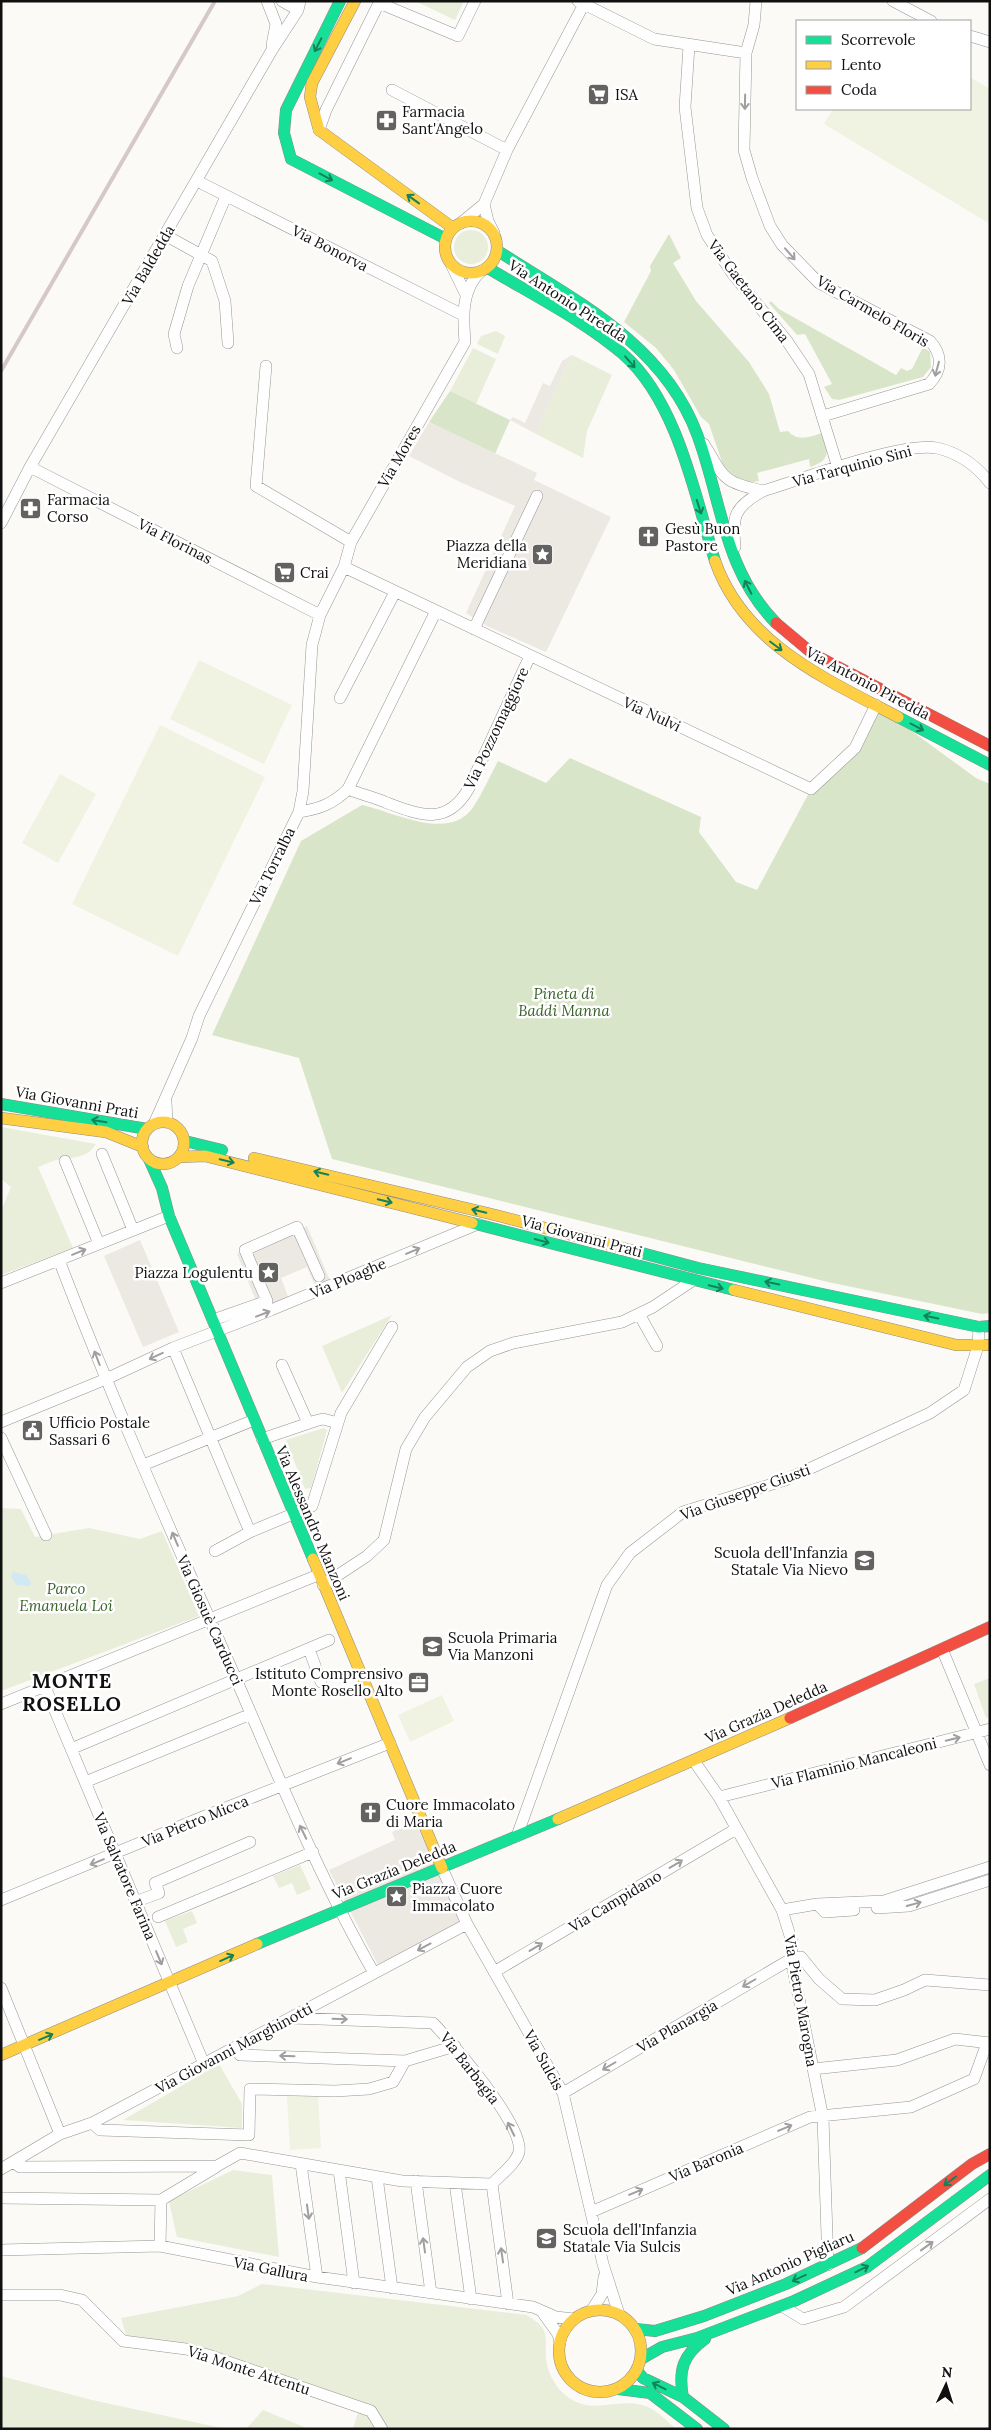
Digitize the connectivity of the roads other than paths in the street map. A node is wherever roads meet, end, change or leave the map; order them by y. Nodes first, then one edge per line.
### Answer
1 (267, 1) edge
2 (282, 1) edge
3 (340, 1) edge
4 (355, 1) edge
5 (475, 1) edge
6 (756, 1) edge
7 (893, 1) edge
8 (380, 2) edge
9 (581, 3) edge
10 (299, 6) edge
11 (929, 20) edge
12 (971, 36) edge
13 (990, 42) edge
14 (689, 46) junction
15 (272, 50) junction
16 (746, 53) junction
17 (392, 90) dead end
18 (319, 130) junction
19 (507, 150) junction
20 (197, 181) junction
21 (226, 196) junction
22 (484, 204) junction
23 (457, 225) junction
24 (494, 233) junction
25 (165, 235) junction
26 (446, 239) junction
27 (498, 251) junction
28 (200, 254) junction
29 (452, 266) junction
30 (485, 270) junction
31 (466, 295) junction
32 (463, 316) junction
33 (228, 343) dead end
34 (177, 348) dead end
35 (266, 366) dead end
36 (823, 416) junction
37 (697, 434) junction
38 (30, 467) junction
39 (838, 468) junction
40 (990, 483) edge
41 (763, 491) junction
42 (537, 496) dead end
43 (1, 523) edge
44 (351, 542) junction
45 (736, 565) junction
46 (344, 567) junction
47 (395, 592) junction
48 (436, 611) junction
49 (320, 615) junction
50 (474, 630) junction
51 (530, 656) junction
52 (340, 698) dead end
53 (876, 705) junction
54 (990, 746) edge
55 (990, 765) edge
56 (348, 790) junction
57 (299, 812) junction
58 (166, 1101) junction
59 (1, 1104) edge
60 (1, 1118) edge
61 (168, 1122) junction
62 (151, 1127) junction
63 (184, 1141) junction
64 (142, 1147) junction
65 (102, 1154) dead end
66 (149, 1158) junction
67 (177, 1159) junction
68 (65, 1161) dead end
69 (162, 1188) junction
70 (169, 1216) junction
71 (478, 1224) junction
72 (133, 1230) junction
73 (99, 1244) junction
74 (59, 1260) junction
75 (319, 1276) dead end
76 (692, 1281) junction
77 (1, 1284) edge
78 (639, 1314) junction
79 (215, 1326) junction
80 (392, 1327) dead end
81 (984, 1327) edge
82 (984, 1345) edge
83 (657, 1346) dead end
84 (173, 1348) junction
85 (282, 1365) dead end
86 (106, 1379) junction
87 (254, 1420) junction
88 (1, 1422) edge
89 (308, 1423) junction
90 (338, 1423) junction
91 (1, 1438) edge
92 (211, 1438) junction
93 (262, 1439) junction
94 (143, 1465) junction
95 (293, 1514) junction
96 (250, 1532) junction
97 (46, 1535) dead end
98 (215, 1551) dead end
99 (321, 1580) junction
100 (209, 1620) junction
101 (990, 1627) edge
102 (329, 1640) dead end
103 (309, 1649) junction
104 (942, 1650) junction
105 (236, 1679) junction
106 (321, 1682) dead end
107 (45, 1687) junction
108 (1, 1704) edge
109 (251, 1714) junction
110 (990, 1729) edge
111 (977, 1733) junction
112 (390, 1743) junction
113 (71, 1749) junction
114 (694, 1761) junction
115 (990, 1765) edge
116 (85, 1782) junction
117 (283, 1786) junction
118 (719, 1797) junction
119 (736, 1829) junction
120 (517, 1836) junction
121 (250, 1842) dead end
122 (312, 1852) junction
123 (116, 1854) junction
124 (990, 1867) edge
125 (442, 1868) junction
126 (990, 1880) edge
127 (1, 1900) edge
128 (135, 1902) junction
129 (816, 1904) junction
130 (338, 1909) junction
131 (782, 1910) junction
132 (158, 1917) dead end
133 (467, 1924) junction
134 (791, 1959) junction
135 (494, 1972) junction
136 (374, 1973) junction
137 (170, 1983) junction
138 (990, 1985) edge
139 (1, 1988) edge
140 (291, 2018) junction
141 (989, 2043) edge
142 (24, 2046) junction
143 (455, 2046) junction
144 (238, 2047) junction
145 (1, 2055) edge
146 (405, 2061) junction
147 (204, 2064) junction
148 (813, 2070) junction
149 (563, 2093) junction
150 (822, 2118) junction
151 (92, 2123) junction
152 (60, 2134) junction
153 (249, 2135) junction
154 (240, 2153) junction
155 (990, 2154) edge
156 (13, 2162) junction
157 (301, 2164) junction
158 (217, 2166) junction
159 (1, 2169) edge
160 (339, 2170) junction
161 (990, 2175) edge
162 (377, 2177) junction
163 (416, 2181) junction
164 (455, 2183) junction
165 (492, 2184) junction
166 (1, 2198) edge
167 (990, 2199) edge
168 (161, 2200) junction
169 (591, 2212) junction
170 (160, 2246) junction
171 (1, 2250) edge
172 (828, 2265) junction
173 (604, 2267) junction
174 (316, 2277) junction
175 (354, 2283) junction
176 (392, 2288) junction
177 (431, 2293) junction
178 (1, 2295) edge
179 (471, 2299) junction
180 (508, 2304) junction
181 (782, 2306) junction
182 (541, 2310) junction
183 (592, 2310) junction
184 (619, 2314) junction
185 (574, 2319) junction
186 (721, 2328) junction
187 (636, 2329) junction
188 (560, 2342) junction
189 (641, 2359) junction
190 (637, 2371) junction
191 (618, 2388) junction
192 (687, 2400) junction
193 (382, 2429) edge
194 (697, 2429) edge
195 (724, 2429) edge

1 - 15 street
2 - 10 street
3 -> 26 street
4 - 18 street
5 - 8 street
6 - 16 street, Via Carmelo Floris
7 - 11 street
8 - 18 street
9 - 14 street
9 - 19 street
10 - 15 street, Via Baldedda
12 - 13 street
14 - 16 street
14 - 36 street, Via Gaetano Cima
15 - 20 street, Via Baldedda
16 -> 36 street, Via Carmelo Floris
17 - 19 street
23 -> 18 street
19 - 22 street
20 - 21 street, Via Bonorva
20 - 25 street, Via Baldedda
21 - 28 street
21 - 32 street, Via Bonorva
22 - 23 street
22 - 24 street
23 - 24 street
23 - 26 street
24 - 27 street
25 - 28 street
25 - 38 street, Via Baldedda
26 - 29 street
27 - 30 street
27 - 37 street, Via Antonio Piredda
28 - 33 street
28 - 34 street
29 - 30 street
29 - 31 street
30 - 31 street, Via Mores
30 -> 53 street, Via Antonio Piredda
31 - 32 street, Via Mores
32 - 44 street, Via Mores
35 - 44 street
36 - 39 street, Via Gaetano Cima
37 - 41 street, Via Tarquinio Sini
37 - 45 street, Via Antonio Piredda
38 - 43 street, Via Baldedda
38 - 49 street, Via Florinas
39 - 40 street, Via Tarquinio Sini
39 - 41 street, Via Tarquinio Sini
41 - 45 street, Via Tarquinio Sini
42 - 50 street
44 - 46 street, Via Mores
54 -> 45 street, Via Antonio Piredda
46 - 47 street, Via Nulvi
46 - 49 street, Via Mores
47 - 48 street, Via Nulvi
47 - 52 street
48 - 50 street, Via Nulvi
48 - 56 street
49 - 57 street, Via Torralba
50 - 51 street, Via Nulvi
51 - 53 street, Via Nulvi
51 - 56 street, Via Pozzomaggiore
53 -> 55 street, Via Antonio Piredda
56 - 57 street
57 - 58 street, Via Torralba
58 - 61 street, Via Torralba
58 - 62 street, Via Torralba
62 -> 59 street, Via Giovanni Prati
60 - 64 street, Via Giovanni Prati
61 - 62 street
61 - 63 street
62 - 64 street
63 - 67 street
81 -> 63 street, Via Giovanni Prati
64 - 66 street
65 - 72 street
66 - 67 street
66 - 69 street, Via Alessandro Manzoni
67 - 69 street
67 -> 71 street, Via Giovanni Prati
68 - 73 street
69 - 70 street, Via Alessandro Manzoni
70 - 72 street
70 - 79 street, Via Alessandro Manzoni
71 -> 76 street, Via Giovanni Prati
79 -> 71 street, Via Ploaghe
72 - 73 street
74 -> 73 street
74 - 77 street
86 -> 74 street, Via Giosuè Carducci
75 - 79 street
76 - 78 street
76 -> 82 street, Via Giovanni Prati
78 - 83 street
78 - 99 street
79 - 84 street
79 - 87 street, Via Alessandro Manzoni
80 - 90 street
81 - 82 street, Via Giovanni Prati
82 - 120 street, Via Giuseppe Giusti
84 -> 86 street
84 - 92 street
85 - 89 street
86 - 88 street
86 - 94 street, Via Giosuè Carducci
87 - 92 street
87 - 93 street, Via Alessandro Manzoni
89 - 90 street
89 - 93 street
90 - 95 street
91 - 97 street
92 - 94 street
92 - 96 street
93 - 95 street, Via Alessandro Manzoni
100 -> 94 street, Via Giosuè Carducci
95 - 96 street
95 - 99 street, Via Alessandro Manzoni
96 - 98 street
99 - 100 street
99 - 112 street, Via Alessandro Manzoni
100 - 105 street, Via Giosuè Carducci
100 - 107 street
101 - 104 street, Via Grazia Deledda
102 - 103 street
103 - 105 street
103 - 106 street
104 - 111 street
104 - 114 street, Via Grazia Deledda
105 - 109 street, Via Giosuè Carducci
105 - 113 street
107 - 108 street
107 - 113 street, Via Salvatore Farina
109 - 116 street
109 - 117 street, Via Giosuè Carducci
110 - 111 street, Via Flaminio Mancaleoni
111 - 115 street
118 -> 111 street, Via Flaminio Mancaleoni
112 -> 117 street, Via Pietro Micca
112 - 125 street, Via Alessandro Manzoni
113 - 116 street, Via Salvatore Farina
114 - 118 street, Via Pietro Marogna
114 - 120 street, Via Grazia Deledda
116 - 123 street, Via Salvatore Farina
122 -> 117 street, Via Giosuè Carducci
117 - 123 street, Via Pietro Micca
118 - 119 street, Via Pietro Marogna
119 - 131 street, Via Pietro Marogna
135 -> 119 street, Via Campidano
120 - 125 street, Via Grazia Deledda
121 - 128 street
122 - 130 street, Via Giosuè Carducci
122 - 132 street
123 -> 127 street, Via Pietro Micca
123 - 128 street, Via Salvatore Farina
124 - 129 street
125 - 130 street, Via Grazia Deledda
125 - 133 street, Via Sulcis
129 -> 126 street
128 -> 137 street, Via Salvatore Farina
129 - 131 street
130 - 136 street, Via Giosuè Carducci
137 -> 130 street, Via Grazia Deledda
131 - 134 street, Via Pietro Marogna
133 - 135 street, Via Sulcis
133 -> 136 street, Via Giovanni Marghinotti
134 - 138 street
134 - 148 street, Via Pietro Marogna
134 -> 149 street, Via Planargia
135 - 149 street, Via Sulcis
136 - 140 street, Via Giovanni Marghinotti
142 -> 137 street, Via Grazia Deledda
137 - 147 street, Via Salvatore Farina
139 - 142 street
140 -> 143 street, Via Barbagia
140 - 144 street, Via Giovanni Marghinotti
141 - 148 street
141 - 150 street, Via Baronia
142 - 145 street, Via Grazia Deledda
142 - 152 street
143 - 146 street
165 -> 143 street, Via Barbagia
146 -> 144 street
144 - 147 street, Via Giovanni Marghinotti
146 - 153 street
147 - 151 street, Via Giovanni Marghinotti
148 - 150 street, Via Pietro Marogna
149 - 169 street, Via Sulcis
169 -> 150 street, Via Baronia
150 - 172 street, Via Pietro Marogna
151 - 152 street, Via Giovanni Marghinotti
151 - 153 street
152 - 156 street, Via Giovanni Marghinotti
153 - 154 street
154 - 157 street
154 - 158 street
155 -> 172 street, Via Antonio Pigliaru
156 - 158 street
156 - 159 street, Via Giovanni Marghinotti
157 - 160 street
157 -> 174 street
158 - 168 street
160 - 162 street
160 - 175 street
181 -> 161 street
162 - 163 street
162 - 176 street
163 - 164 street
177 -> 163 street
164 - 165 street
164 - 179 street
180 -> 165 street
166 - 168 street
181 -> 167 street
168 - 170 street
169 - 173 street, Via Sulcis
170 - 171 street, Via Gallura
170 - 174 street, Via Gallura
172 -> 187 street, Via Antonio Pigliaru
173 - 183 street, Via Sulcis
173 - 184 street, Via Sulcis
174 - 175 street, Via Gallura
175 - 176 street, Via Gallura
176 - 177 street, Via Gallura
177 - 179 street, Via Gallura
178 - 193 street, Via Monte Attentu
179 - 180 street, Via Gallura
180 - 182 street, Via Gallura
181 - 186 street
182 - 185 street, Via Gallura
182 - 188 street
183 - 184 street
183 - 185 street
184 - 187 street
185 - 188 street
186 - 189 street
186 - 192 street
187 - 189 street
188 - 191 street
189 - 190 street
190 - 191 street
192 -> 190 street
191 - 194 street
192 - 195 street

